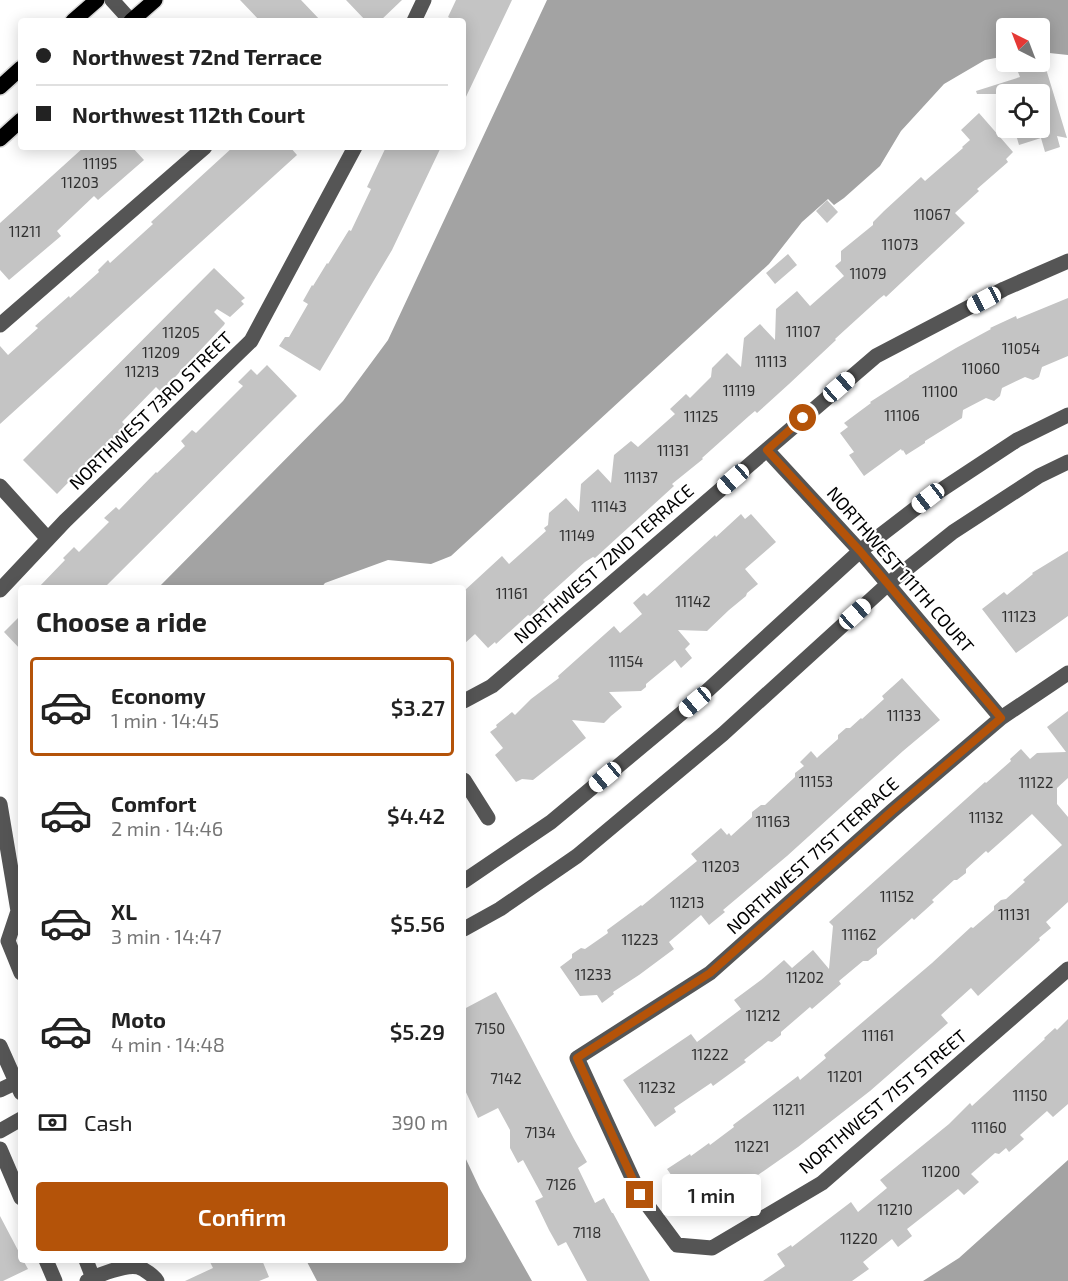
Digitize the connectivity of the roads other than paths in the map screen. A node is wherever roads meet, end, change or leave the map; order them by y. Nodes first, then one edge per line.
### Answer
1 (97, 0) edge
2 (112, 0) edge
3 (424, 0) edge
4 (150, 2) edge
5 (76, 18) edge
6 (128, 18) edge
7 (134, 18) edge
8 (415, 18) edge
9 (18, 71) edge
10 (0, 87) edge
11 (18, 123) edge
12 (0, 139) edge
13 (202, 150) edge
14 (351, 150) edge
15 (1068, 261) edge
16 (0, 326) edge
17 (1068, 415) edge
18 (767, 450) junction
19 (1068, 462) edge
20 (0, 486) edge
21 (48, 539) junction
22 (860, 551) junction
23 (888, 584) junction
24 (0, 590) edge
25 (1068, 673) edge
26 (466, 700) edge
27 (1001, 718) junction
28 (466, 783) edge
29 (0, 804) edge
30 (488, 818) dead end
31 (466, 880) edge
32 (466, 928) edge
33 (4, 945) edge
34 (18, 967) edge
35 (1068, 969) edge
36 (0, 1046) edge
37 (18, 1083) edge
38 (18, 1085) edge
39 (0, 1090) edge
40 (18, 1121) edge
41 (0, 1131) edge
42 (0, 1149) edge
43 (18, 1191) edge
44 (712, 1248) joint
45 (47, 1263) edge
46 (87, 1263) edge
47 (90, 1279) edge
48 (55, 1281) edge
49 (157, 1281) edge

1 - 5 main road
2 - 6 street
3 - 8 street
4 - 7 main road
9 - 10 main road
11 - 12 main road
13 - 16 street
14 - 21 street, NORTHWEST 73RD STREET
15 - 18 street, NORTHWEST 72ND TERRACE
17 - 22 street
18 - 22 street, NORTHWEST 111TH COURT
18 - 26 street, NORTHWEST 72ND TERRACE
19 - 23 street
20 - 21 street
21 - 24 street, NORTHWEST 73RD STREET
22 - 23 street, NORTHWEST 111TH COURT
22 - 31 street
23 - 27 street, NORTHWEST 111TH COURT
23 - 32 street
25 - 27 street, NORTHWEST 71ST TERRACE
27 - 44 street, NORTHWEST 71ST TERRACE
28 - 30 street
29 - 33 street
33 - 34 street
35 - 44 street, NORTHWEST 71ST STREET
36 - 37 street
38 - 39 street
40 - 41 street
42 - 43 street
45 - 48 street
46 - 47 street
47 - 49 street

